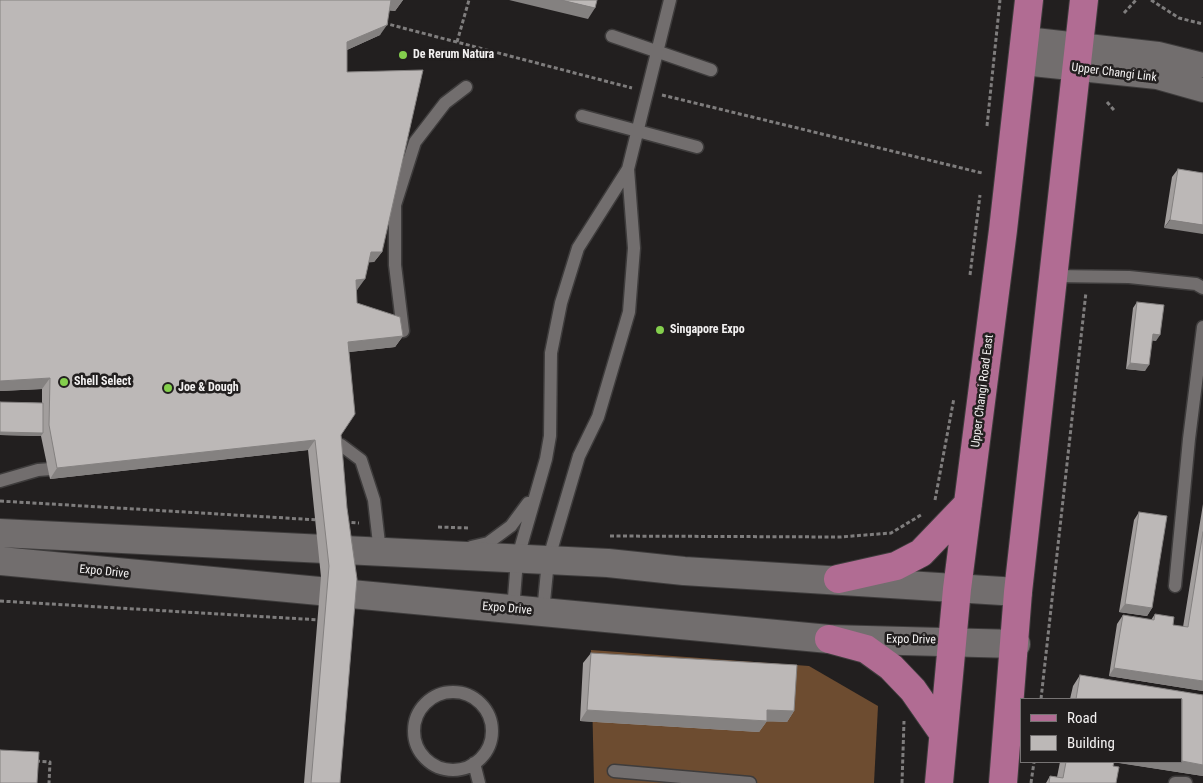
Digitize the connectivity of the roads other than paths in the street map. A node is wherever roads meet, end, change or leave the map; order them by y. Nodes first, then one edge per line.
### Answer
1 (670, 0) edge
2 (1029, 0) edge
3 (1084, 0) edge
4 (612, 36) dead end
5 (1024, 51) junction
6 (658, 52) junction
7 (1079, 55) junction
8 (1203, 65) edge
9 (711, 70) dead end
10 (466, 88) dead end
11 (1203, 90) edge
12 (582, 116) dead end
13 (638, 133) junction
14 (697, 147) dead end
15 (628, 169) junction
16 (1053, 276) junction
17 (1203, 288) edge
18 (1203, 327) edge
19 (403, 331) edge
20 (312, 448) edge
21 (546, 459) junction
22 (77, 467) edge
23 (0, 481) edge
24 (968, 504) junction
25 (0, 533) edge
26 (380, 552) junction
27 (437, 556) junction
28 (517, 560) junction
29 (0, 561) edge
30 (548, 561) junction
31 (838, 579) junction
32 (1175, 586) dead end
33 (957, 589) junction
34 (1018, 592) junction
35 (513, 610) junction
36 (543, 612) junction
37 (829, 640) junction
38 (952, 641) junction
39 (1016, 644) junction
40 (943, 733) junction
41 (474, 763) junction
42 (614, 771) dead end
43 (479, 783) edge
44 (750, 783) edge
45 (939, 783) edge
46 (1003, 783) edge
47 (1175, 783) edge
48 (1186, 783) edge

1 - 6 lane
2 - 5 main road, Upper Changi Road East
3 - 7 main road
4 - 6 lane
5 - 7 street, Upper Changi Link
5 - 24 main road, Upper Changi Road East
6 - 9 lane
6 - 13 lane
7 - 8 street, Upper Changi Link
7 - 11 street, Upper Changi Link
7 - 16 main road
10 - 19 lane
12 - 13 lane
13 - 14 lane
13 - 15 lane
15 - 21 lane
15 - 30 lane
16 - 17 lane
16 - 34 main road
18 - 32 lane
20 - 26 lane
21 - 27 lane
21 - 28 lane
22 - 23 lane
24 - 31 main road
24 - 33 main road, Upper Changi Road East
25 - 26 street
26 - 27 street
27 - 28 street
28 - 30 street
28 - 35 lane
29 - 35 street, Expo Drive
30 - 31 street
30 - 36 lane
31 - 33 street
33 - 34 street
33 - 38 main road, Upper Changi Road East
34 - 39 main road
35 - 36 street, Expo Drive
36 - 37 street, Expo Drive
37 - 38 street, Expo Drive
37 - 40 main road
38 - 39 street, Expo Drive
38 - 40 main road, Upper Changi Road East
39 - 46 main road
40 - 45 main road, Upper Changi Road East
41 - 41 lane
41 - 43 lane
42 - 44 lane
47 - 48 lane

